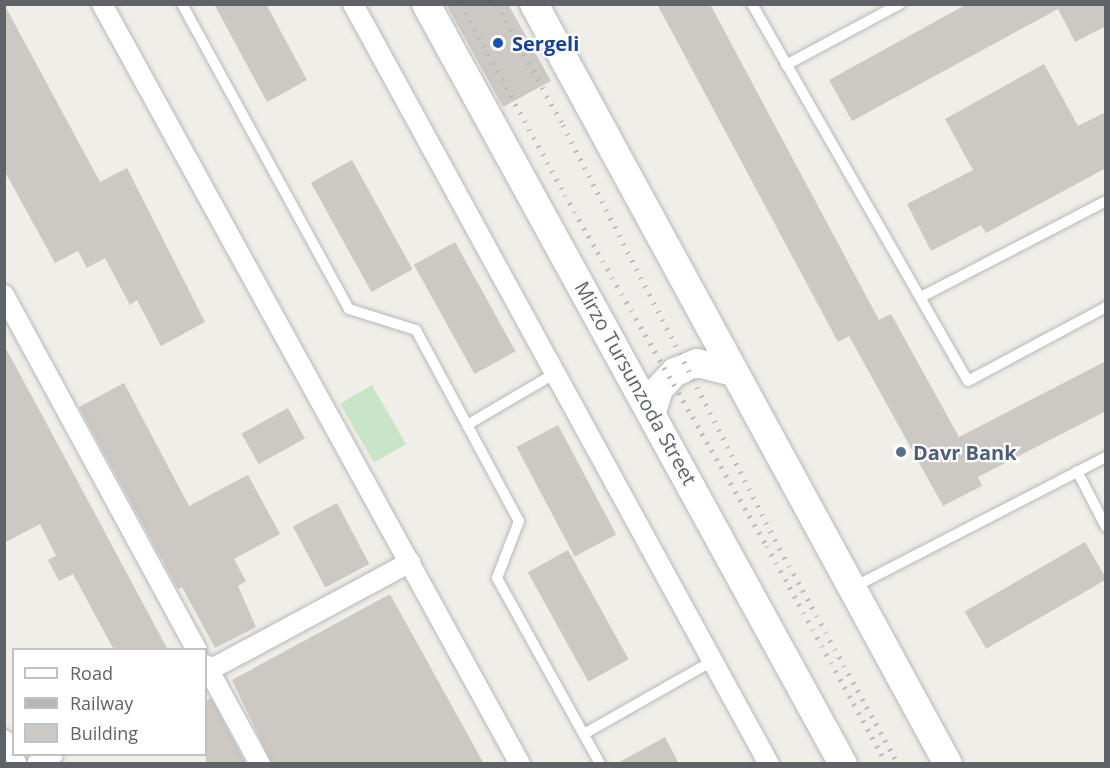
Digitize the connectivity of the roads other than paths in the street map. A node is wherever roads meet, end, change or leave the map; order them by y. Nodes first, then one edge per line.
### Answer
1 (102, 4) edge
2 (182, 4) edge
3 (353, 4) edge
4 (426, 4) edge
5 (534, 4) edge
6 (752, 4) edge
7 (900, 4) edge
8 (786, 65) junction
9 (1106, 201) edge
10 (4, 295) edge
11 (921, 297) junction
12 (1106, 307) edge
13 (734, 372) junction
14 (554, 374) junction
15 (652, 412) junction
16 (467, 425) junction
17 (1106, 457) edge
18 (1077, 471) junction
19 (1106, 527) edge
20 (410, 562) junction
21 (854, 587) junction
22 (196, 648) edge
23 (711, 662) junction
24 (207, 669) edge
25 (584, 734) junction
26 (4, 740) edge
27 (12, 755) edge
28 (50, 756) edge
29 (37, 764) edge
30 (260, 764) edge
31 (520, 764) edge
32 (600, 764) edge
33 (769, 764) edge
34 (843, 764) edge
35 (948, 764) edge

1 - 20 street
2 - 16 lane
3 - 14 street
4 - 15 main road, Mirzo Tursunzoda Street
5 - 13 main road
6 - 8 lane
7 - 8 lane
8 - 11 lane
9 - 11 lane
10 - 22 street
11 - 12 lane
13 - 15 main road
13 - 21 main road
14 - 16 lane
14 - 23 street
15 - 34 main road, Mirzo Tursunzoda Street
16 - 25 lane
17 - 18 lane
18 - 19 lane
18 - 21 lane
20 - 24 street
20 - 31 street
21 - 35 main road
23 - 25 lane
23 - 33 street
24 - 30 street
25 - 32 lane
26 - 27 street
28 - 29 street

